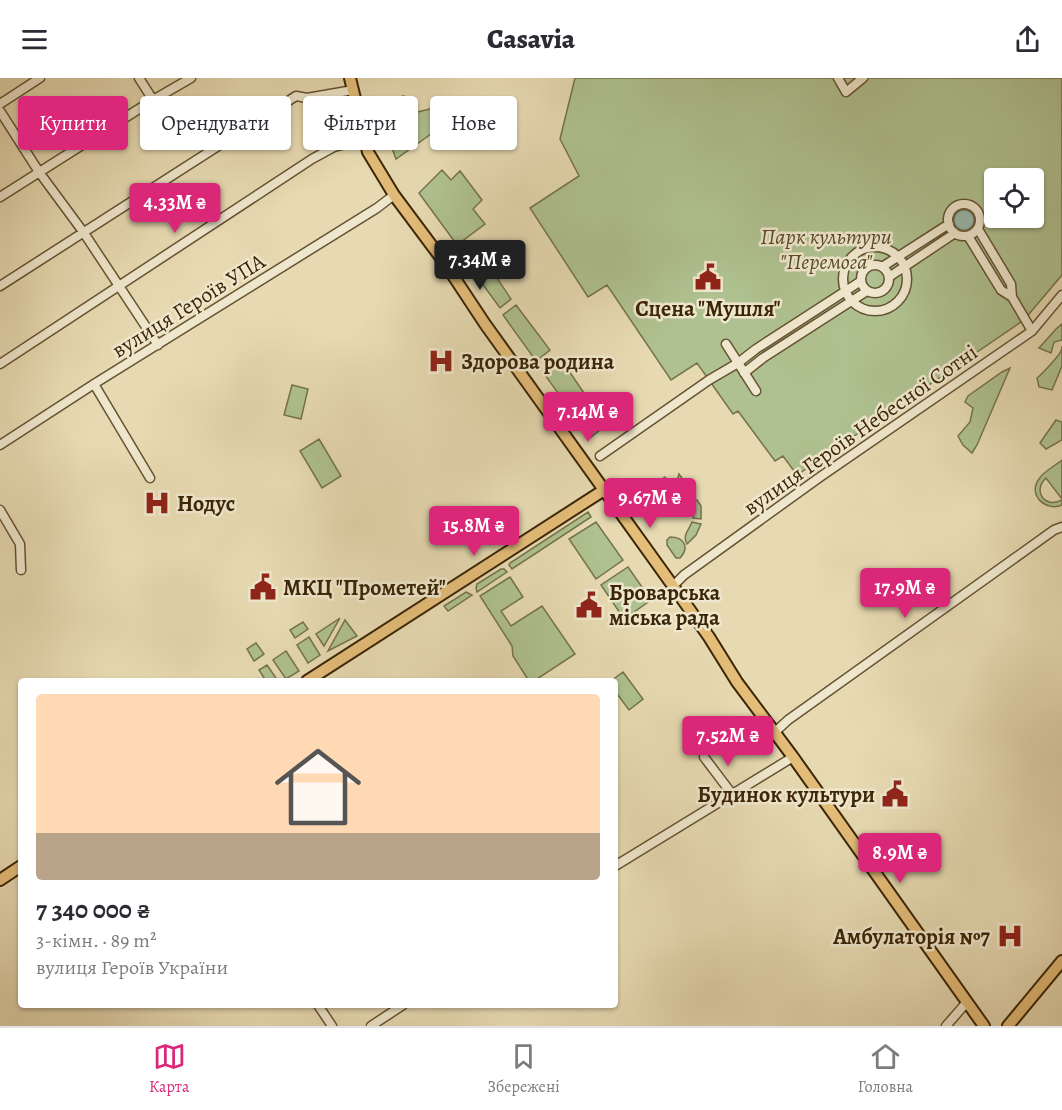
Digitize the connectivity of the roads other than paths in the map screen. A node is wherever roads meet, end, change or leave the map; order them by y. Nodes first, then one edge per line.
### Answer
1 (40, 78) edge
2 (139, 78) edge
3 (191, 78) edge
4 (350, 78) edge
5 (838, 78) edge
6 (863, 78) edge
7 (353, 90) junction
8 (150, 96) edge
9 (160, 96) edge
10 (354, 96) edge
11 (0, 104) edge
12 (140, 108) edge
13 (0, 111) edge
14 (328, 150) edge
15 (367, 150) edge
16 (39, 172) junction
17 (394, 195) junction
18 (0, 197) edge
19 (949, 224) junction
20 (978, 229) junction
21 (84, 233) junction
22 (955, 233) junction
23 (968, 236) junction
24 (897, 257) junction
25 (882, 267) junction
26 (904, 267) junction
27 (889, 277) junction
28 (861, 281) junction
29 (0, 286) edge
30 (120, 287) junction
31 (845, 291) junction
32 (867, 291) junction
33 (1062, 295) edge
34 (1012, 297) junction
35 (852, 301) junction
36 (1032, 331) junction
37 (726, 344) dead end
38 (158, 345) junction
39 (738, 363) junction
40 (0, 364) edge
41 (744, 373) junction
42 (94, 384) junction
43 (756, 392) dead end
44 (0, 445) edge
45 (600, 456) dead end
46 (150, 478) dead end
47 (604, 490) junction
48 (0, 510) edge
49 (1062, 527) edge
50 (21, 570) dead end
51 (673, 586) junction
52 (312, 678) edge
53 (775, 732) junction
54 (704, 757) dead end
55 (794, 757) junction
56 (732, 794) junction
57 (618, 864) edge
58 (18, 868) edge
59 (0, 880) edge
60 (1062, 961) edge
61 (967, 1002) junction
62 (320, 1008) edge
63 (398, 1008) edge
64 (332, 1026) edge
65 (371, 1026) edge
66 (946, 1026) edge
67 (984, 1026) edge
68 (1008, 1026) edge

1 - 11 street
2 - 8 street
3 - 9 street
4 - 7 main road
5 - 6 street
7 - 10 main road
7 - 21 street
12 - 16 street
13 - 16 street
14 - 30 street
15 - 17 main road
16 - 18 street
16 - 21 street
17 - 38 street, вулиця Героїв УПА
17 - 47 main road
19 - 20 street
19 - 22 street
19 - 24 street
20 - 23 street
20 - 34 street
21 - 29 street
21 - 30 street
22 - 23 street
22 - 26 street
23 - 34 street
24 - 25 street
24 - 26 street
24 - 31 street
25 - 27 street
25 - 28 street
26 - 27 street
26 - 35 street
27 - 32 street
28 - 31 street
28 - 32 street
30 - 38 street
30 - 40 street
31 - 35 street
31 - 39 street
32 - 35 street
33 - 36 street, вулиця Героїв Небесної Сотні
34 - 36 street
35 - 41 street
36 - 51 street, вулиця Героїв Небесної Сотні
37 - 39 street
38 - 42 street, вулиця Героїв УПА
39 - 41 street
39 - 45 street
41 - 43 street
42 - 44 street, вулиця Героїв УПА
42 - 46 street
47 - 51 main road
47 - 52 main road
48 - 50 street
49 - 53 street
51 - 53 main road
53 - 55 main road
54 - 56 street
55 - 56 street
55 - 61 main road
56 - 57 street
58 - 59 main road
60 - 68 main road
61 - 66 street
61 - 67 main road
62 - 64 street
63 - 65 street

